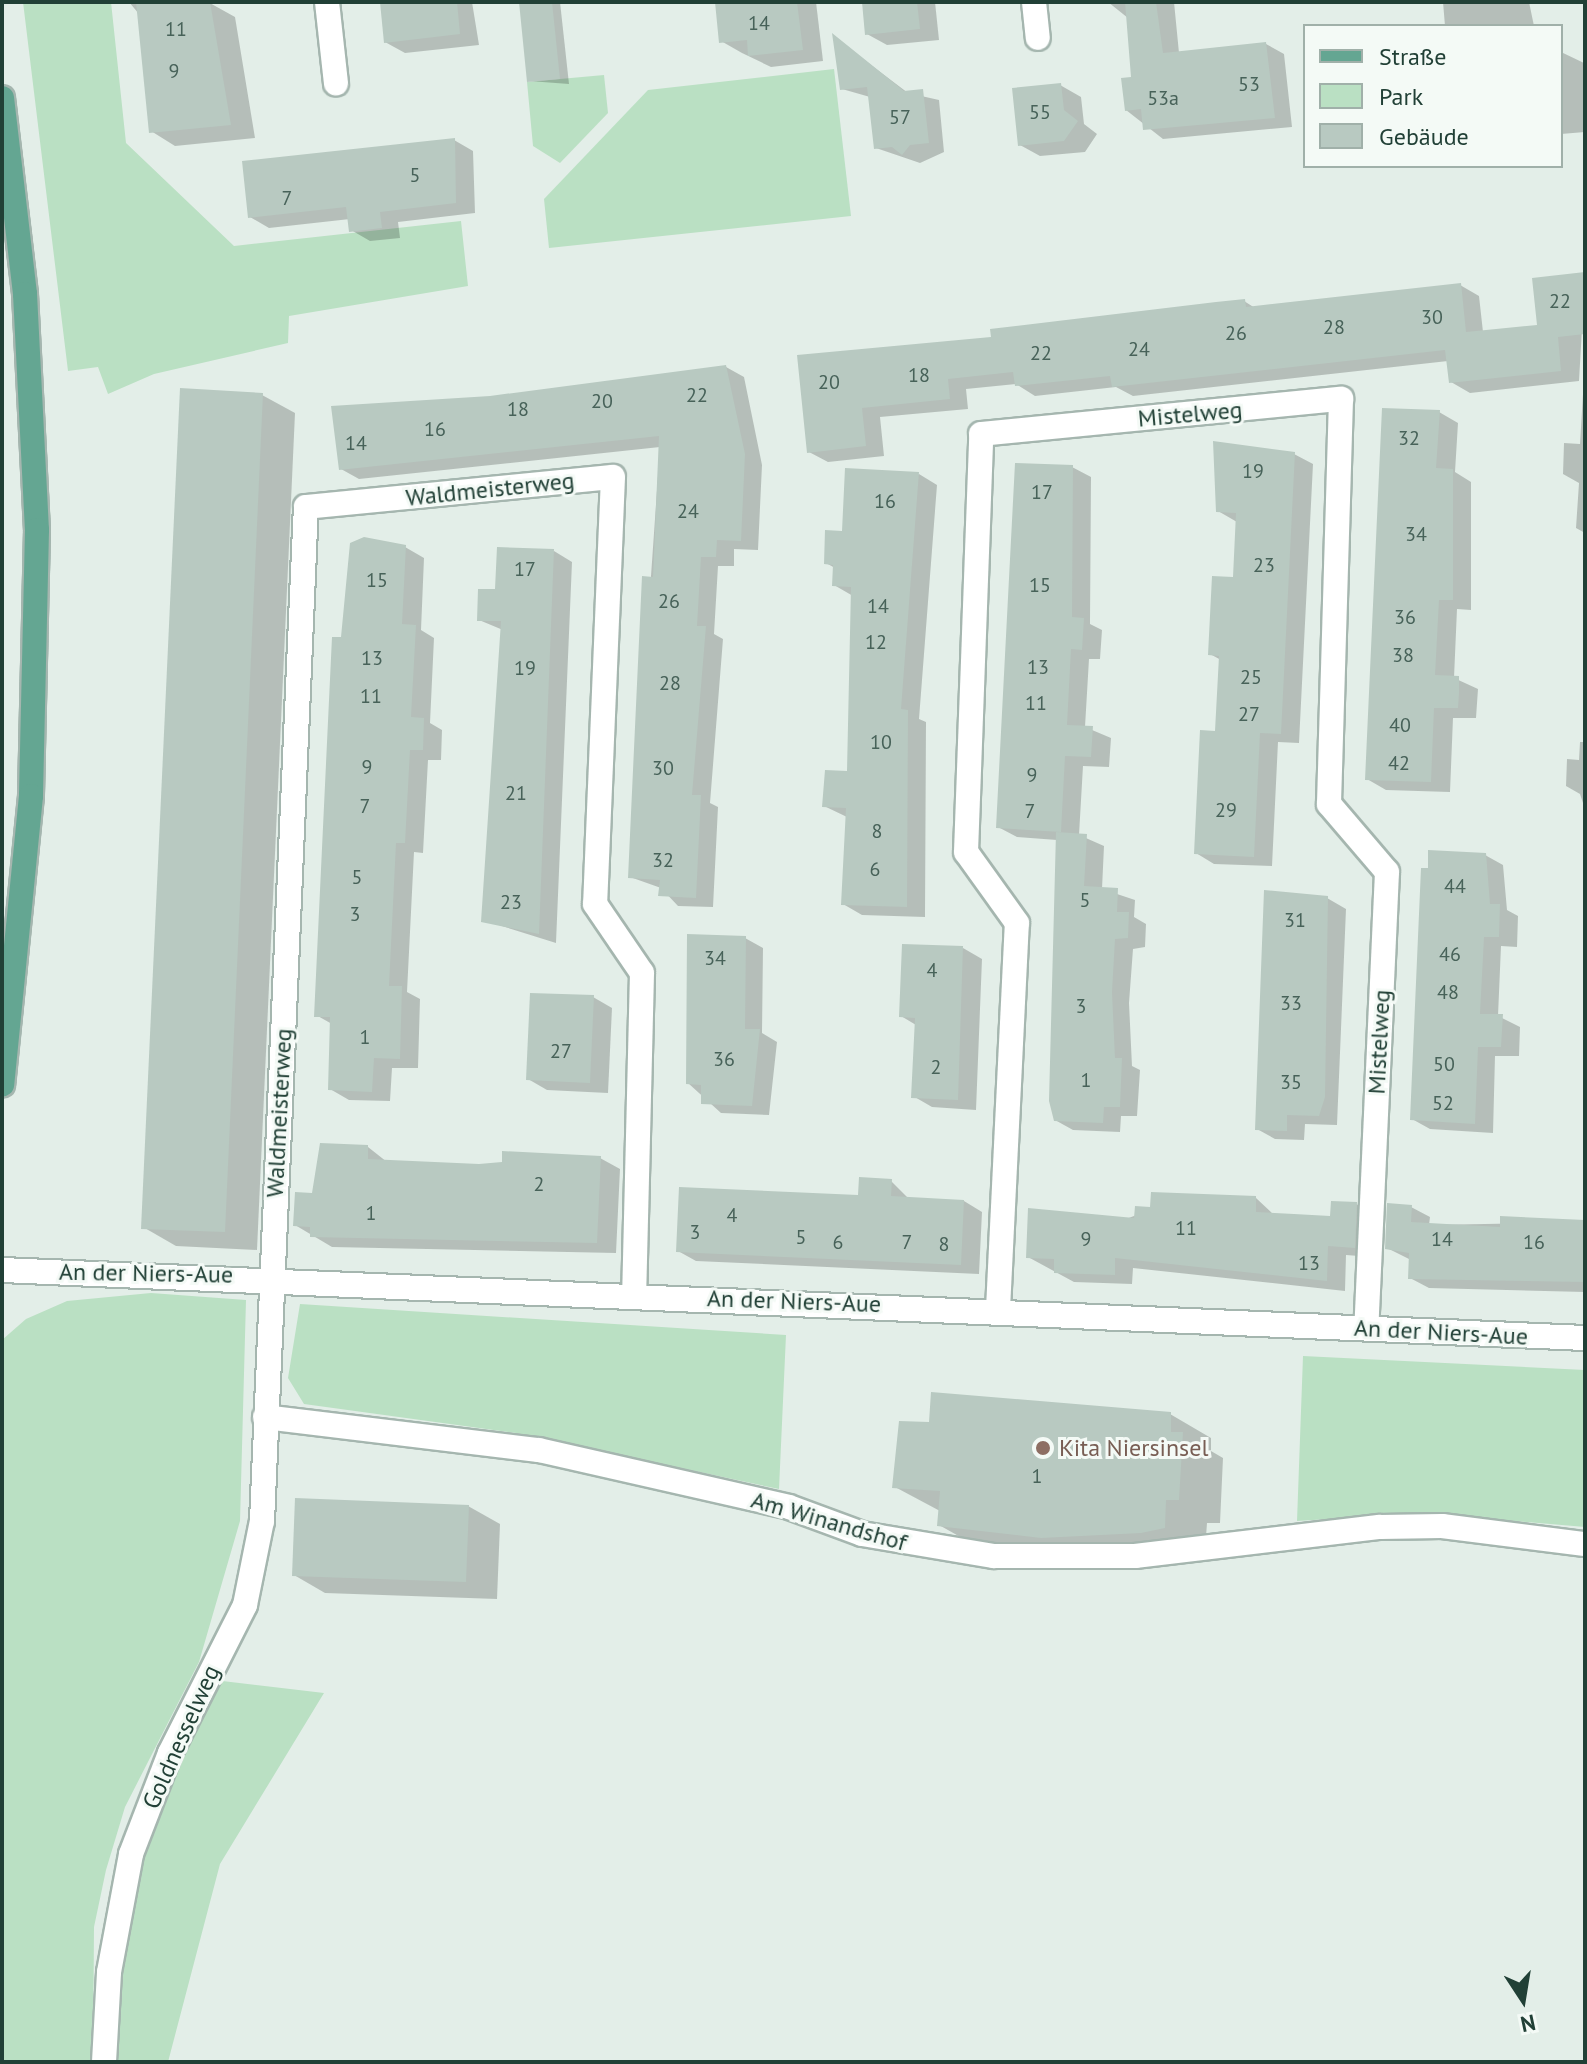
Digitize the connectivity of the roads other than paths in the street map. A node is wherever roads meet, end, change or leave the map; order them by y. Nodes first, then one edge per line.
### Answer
1 (327, 2) edge
2 (1034, 2) edge
3 (1038, 38) dead end
4 (336, 84) dead end
5 (2, 98) edge
6 (2, 1085) edge
7 (2, 1270) edge
8 (271, 1277) junction
9 (634, 1294) junction
10 (998, 1309) junction
11 (1366, 1328) junction
12 (1585, 1338) edge
13 (265, 1417) junction
14 (1585, 1544) edge
15 (104, 2062) edge

1 - 4 street
2 - 3 street
5 - 6 main road
7 - 8 street, An der Niers-Aue
8 - 9 street, An der Niers-Aue
8 - 9 street, Waldmeisterweg
8 - 13 street
9 - 10 street, An der Niers-Aue
10 - 11 street, An der Niers-Aue
10 - 11 street, Mistelweg
11 - 12 street, An der Niers-Aue
13 - 14 street, Am Winandshof
13 - 15 street, Goldnesselweg

